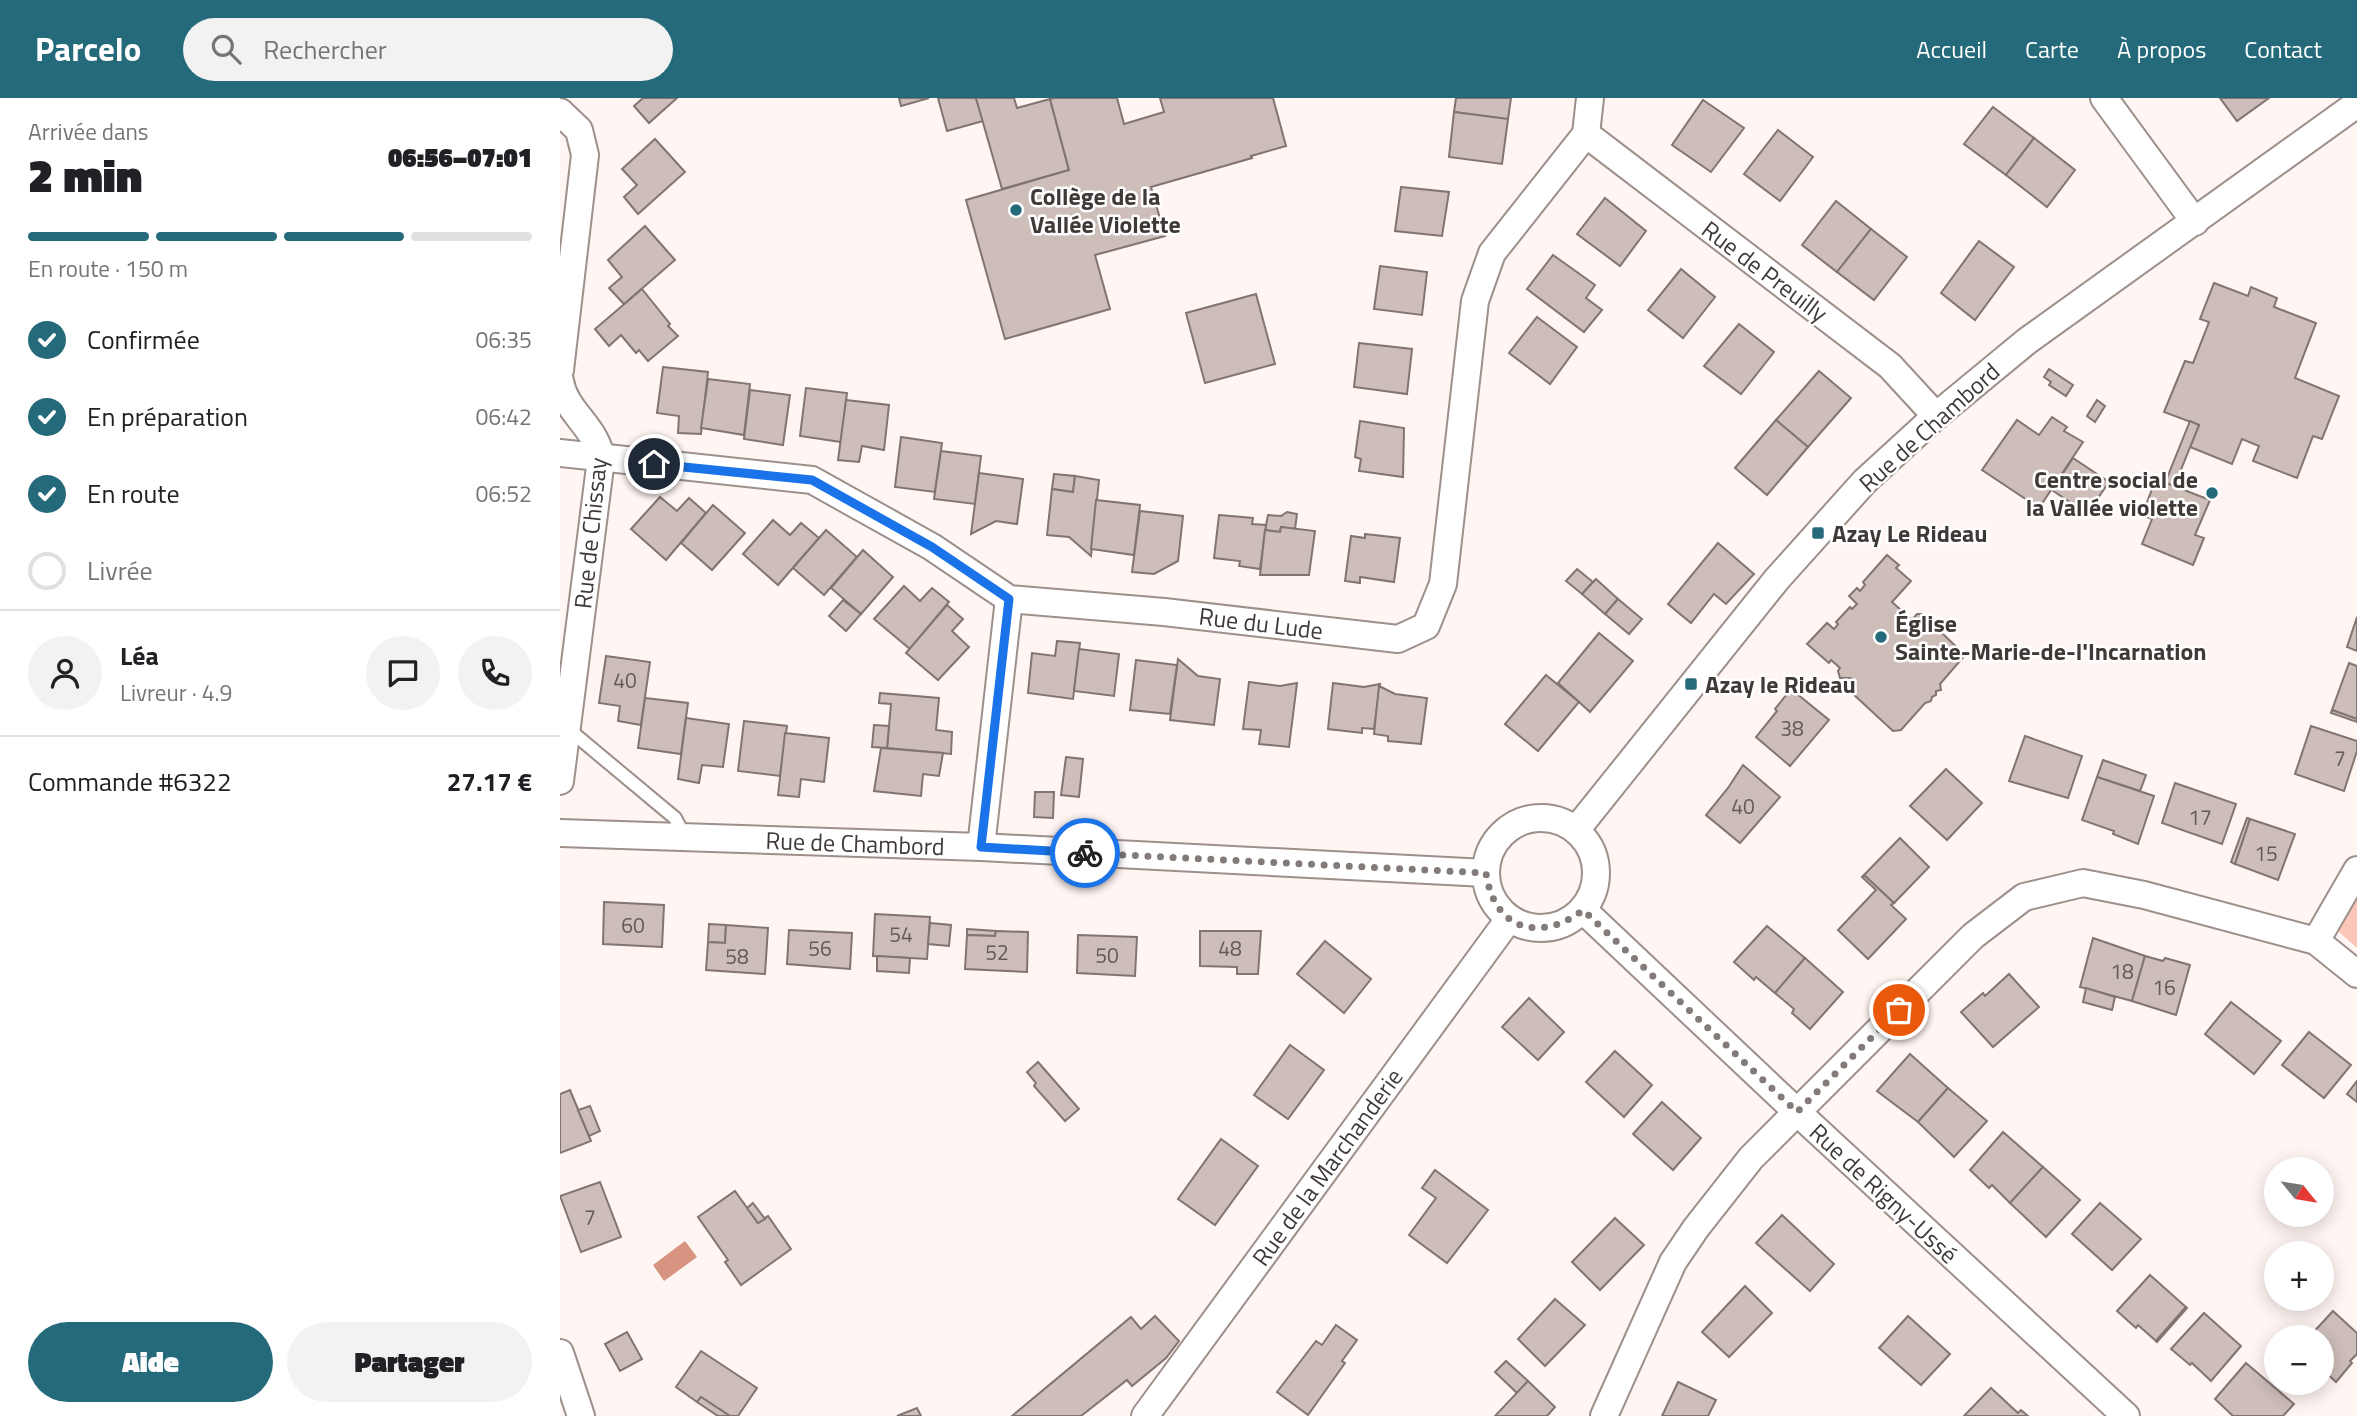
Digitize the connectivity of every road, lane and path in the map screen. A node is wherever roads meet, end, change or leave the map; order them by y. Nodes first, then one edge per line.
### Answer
1 (1590, 98) edge
2 (2104, 98) edge
3 (2357, 104) edge
4 (560, 111) edge
5 (1586, 134) junction
6 (2195, 222) junction
7 (560, 370) edge
8 (560, 381) edge
9 (1936, 416) junction
10 (560, 453) edge
11 (601, 458) junction
12 (1009, 599) junction
13 (567, 728) junction
14 (560, 780) edge
15 (1576, 830) junction
16 (560, 833) edge
17 (685, 837) junction
18 (981, 847) junction
19 (2357, 870) edge
20 (1486, 873) junction
21 (1583, 910) junction
22 (1509, 919) junction
23 (2316, 941) junction
24 (2357, 974) edge
25 (1797, 1112) junction
26 (560, 1353) edge
27 (581, 1416) edge
28 (1145, 1416) edge
29 (1604, 1416) edge
30 (2126, 1416) edge

1 - 5 street
2 - 6 street
3 - 6 street, Rue de Chambord
4 - 7 street
5 - 9 street, Rue de Preuilly
5 - 12 street, Rue du Lude
6 - 9 street, Rue de Chambord
8 - 11 street, Rue de Chissay
9 - 15 street, Rue de Chambord
10 - 11 street, Rue du Lude
11 - 12 street, Rue du Lude
11 - 13 street, Rue de Chissay
12 - 18 street
13 - 14 street, Rue de Chissay
13 - 17 lane
15 - 20 street
15 - 21 street
16 - 17 street, Rue de Chambord
17 - 18 street, Rue de Chambord
18 - 20 street, Rue de Chambord
19 - 23 street
20 - 22 street
21 - 22 street
21 - 25 street, Rue de Rigny-Ussé
22 - 28 street, Rue de la Marchanderie
23 - 24 street
23 - 25 street
25 - 29 street
25 - 30 street, Rue de Rigny-Ussé
26 - 27 street

